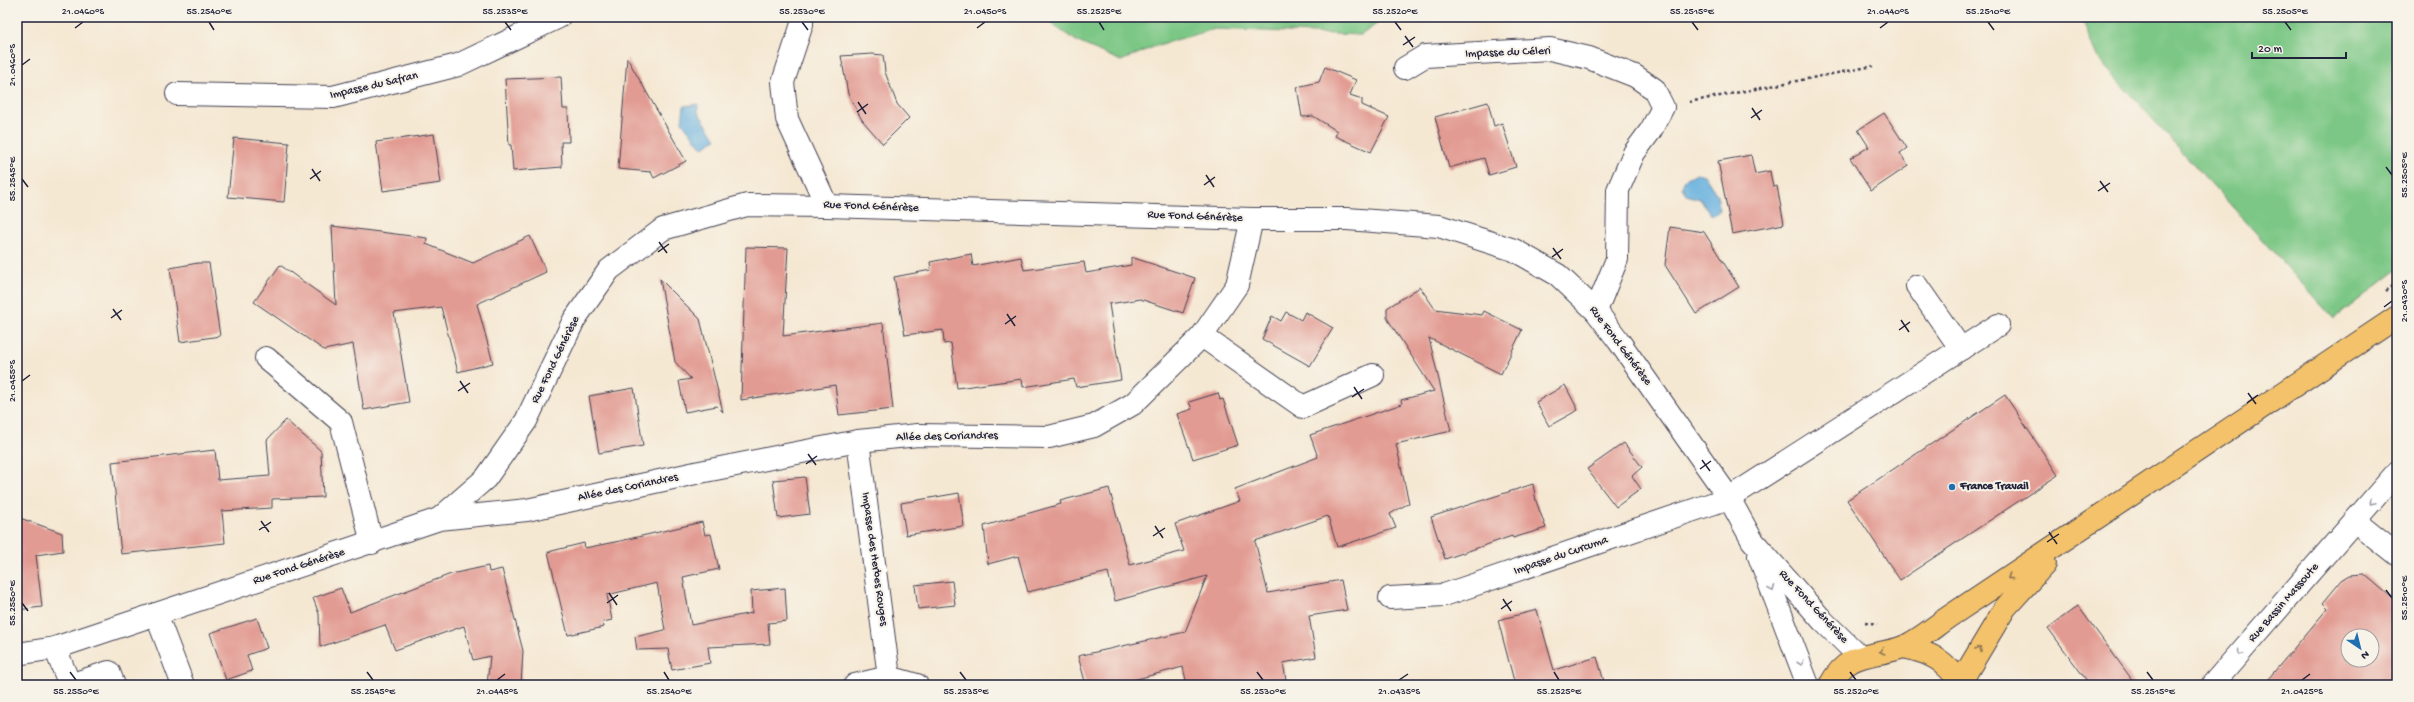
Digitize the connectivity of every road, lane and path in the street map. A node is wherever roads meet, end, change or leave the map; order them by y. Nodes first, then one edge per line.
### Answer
1 (559, 17) edge
2 (802, 17) edge
3 (1873, 66) dead end
4 (1405, 68) dead end
5 (177, 94) dead end
6 (1663, 107) junction
7 (827, 206) junction
8 (1252, 219) junction
9 (1917, 286) dead end
10 (1596, 311) junction
11 (2397, 317) edge
12 (1998, 325) dead end
13 (1202, 336) junction
14 (1961, 349) junction
15 (266, 358) dead end
16 (1373, 375) dead end
17 (858, 441) junction
18 (2397, 472) edge
19 (1729, 498) junction
20 (439, 519) junction
21 (2356, 522) junction
22 (1752, 540) junction
23 (2065, 540) junction
24 (372, 543) junction
25 (2397, 555) edge
26 (1390, 598) dead end
27 (156, 614) junction
28 (1904, 647) junction
29 (55, 648) junction
30 (17, 654) edge
31 (1859, 656) junction
32 (890, 677) junction
33 (1960, 684) edge
34 (70, 685) edge
35 (114, 685) edge
36 (183, 685) edge
37 (855, 685) edge
38 (917, 685) edge
39 (1808, 685) edge
40 (1830, 685) edge
41 (2212, 685) edge

1 - 5 street, Impasse du Safran
2 - 7 street
3 - 6 path
4 - 6 street, Impasse du Céleri
6 - 10 street
7 - 8 street, Rue Fond Générèse
7 - 20 street, Rue Fond Générèse
8 - 10 street, Rue Fond Générèse
8 - 13 street, Allée des Coriandres
9 - 14 street
10 - 19 street, Rue Fond Générèse
11 - 23 main road
12 - 14 street, Impasse du Curcuma
13 - 16 street
13 - 17 street, Allée des Coriandres
14 - 19 street, Impasse du Curcuma
15 - 24 street
17 - 20 street, Allée des Coriandres
17 - 32 street, Impasse des Herbes Rouges
18 -> 21 street, Rue Bassin Massoute
19 - 22 street, Rue Fond Générèse
19 - 26 street, Impasse du Curcuma
20 - 24 street, Rue Fond Générèse
21 - 25 street
21 -> 41 street, Rue Bassin Massoute
22 - 31 street, Rue Fond Générèse
22 -> 39 street, Rue Fond Générèse
23 -> 28 main road
33 -> 23 main road
24 - 27 street, Rue Fond Générèse
27 - 29 street, Rue Fond Générèse
27 - 36 street
28 -> 31 main road
28 - 33 main road
29 - 30 street, Rue Fond Générèse
29 - 34 street
31 - 40 main road
32 - 37 street
32 - 38 street
34 - 35 street

